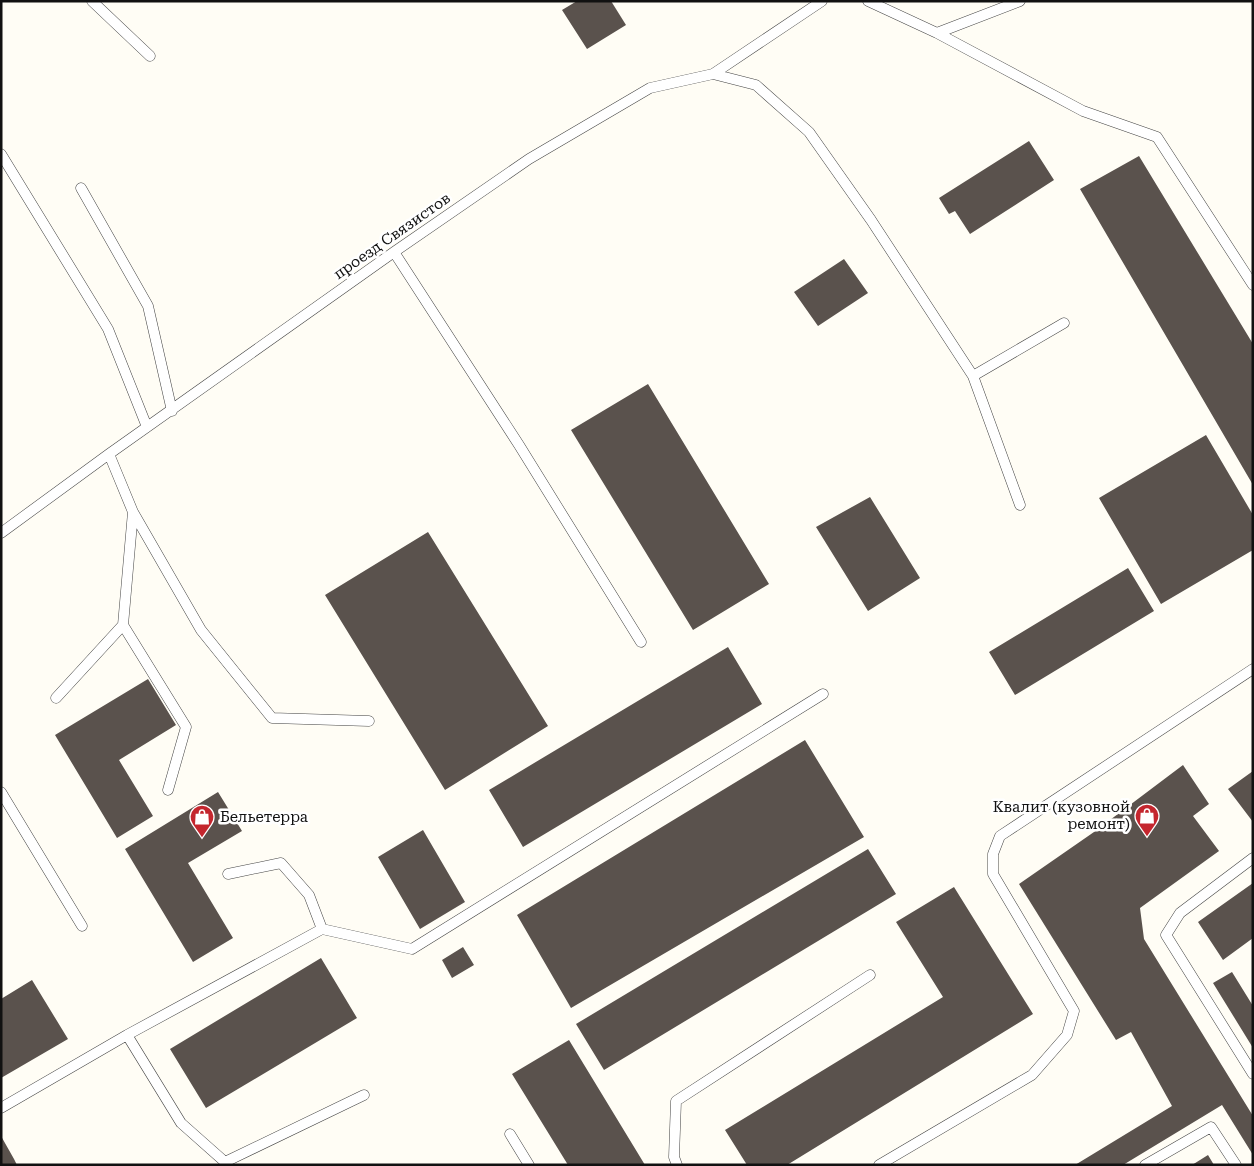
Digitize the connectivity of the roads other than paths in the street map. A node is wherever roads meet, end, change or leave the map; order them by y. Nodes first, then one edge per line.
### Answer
1 (92, 1) edge
2 (822, 1) edge
3 (868, 1) edge
4 (1020, 1) edge
5 (937, 33) junction
6 (150, 56) dead end
7 (713, 74) junction
8 (1, 154) edge
9 (81, 188) dead end
10 (394, 252) junction
11 (1253, 285) edge
12 (1064, 323) dead end
13 (973, 376) junction
14 (172, 411) junction
15 (147, 427) junction
16 (109, 454) junction
17 (1020, 505) dead end
18 (133, 512) junction
19 (1, 533) edge
20 (123, 624) junction
21 (641, 642) dead end
22 (1253, 669) edge
23 (823, 694) dead end
24 (56, 698) dead end
25 (369, 721) dead end
26 (168, 790) dead end
27 (1, 792) edge
28 (1253, 858) edge
29 (228, 874) dead end
30 (82, 926) dead end
31 (322, 929) junction
32 (870, 975) dead end
33 (127, 1035) junction
34 (1253, 1074) edge
35 (364, 1095) dead end
36 (1, 1108) edge
37 (510, 1134) dead end
38 (529, 1165) edge
39 (677, 1165) edge
40 (879, 1165) edge
41 (1145, 1165) edge
42 (1236, 1165) edge

1 - 6 lane
2 - 7 lane, проезд Связистов
3 - 5 lane
4 - 5 lane
5 - 11 lane
7 - 10 lane, проезд Связистов
7 - 13 lane
8 - 15 lane
9 - 14 lane
10 - 14 lane, проезд Связистов
10 - 21 lane
12 - 13 lane
13 - 17 lane
14 - 15 lane, проезд Связистов
15 - 16 lane, проезд Связистов
16 - 18 lane
16 - 19 lane, проезд Связистов
18 - 20 lane
18 - 25 lane
20 - 24 lane
20 - 26 lane
22 - 40 lane
23 - 31 lane
27 - 30 lane
28 - 34 lane
29 - 31 lane
31 - 33 lane
32 - 39 lane
33 - 35 lane
33 - 36 lane
37 - 38 lane
41 - 42 lane

